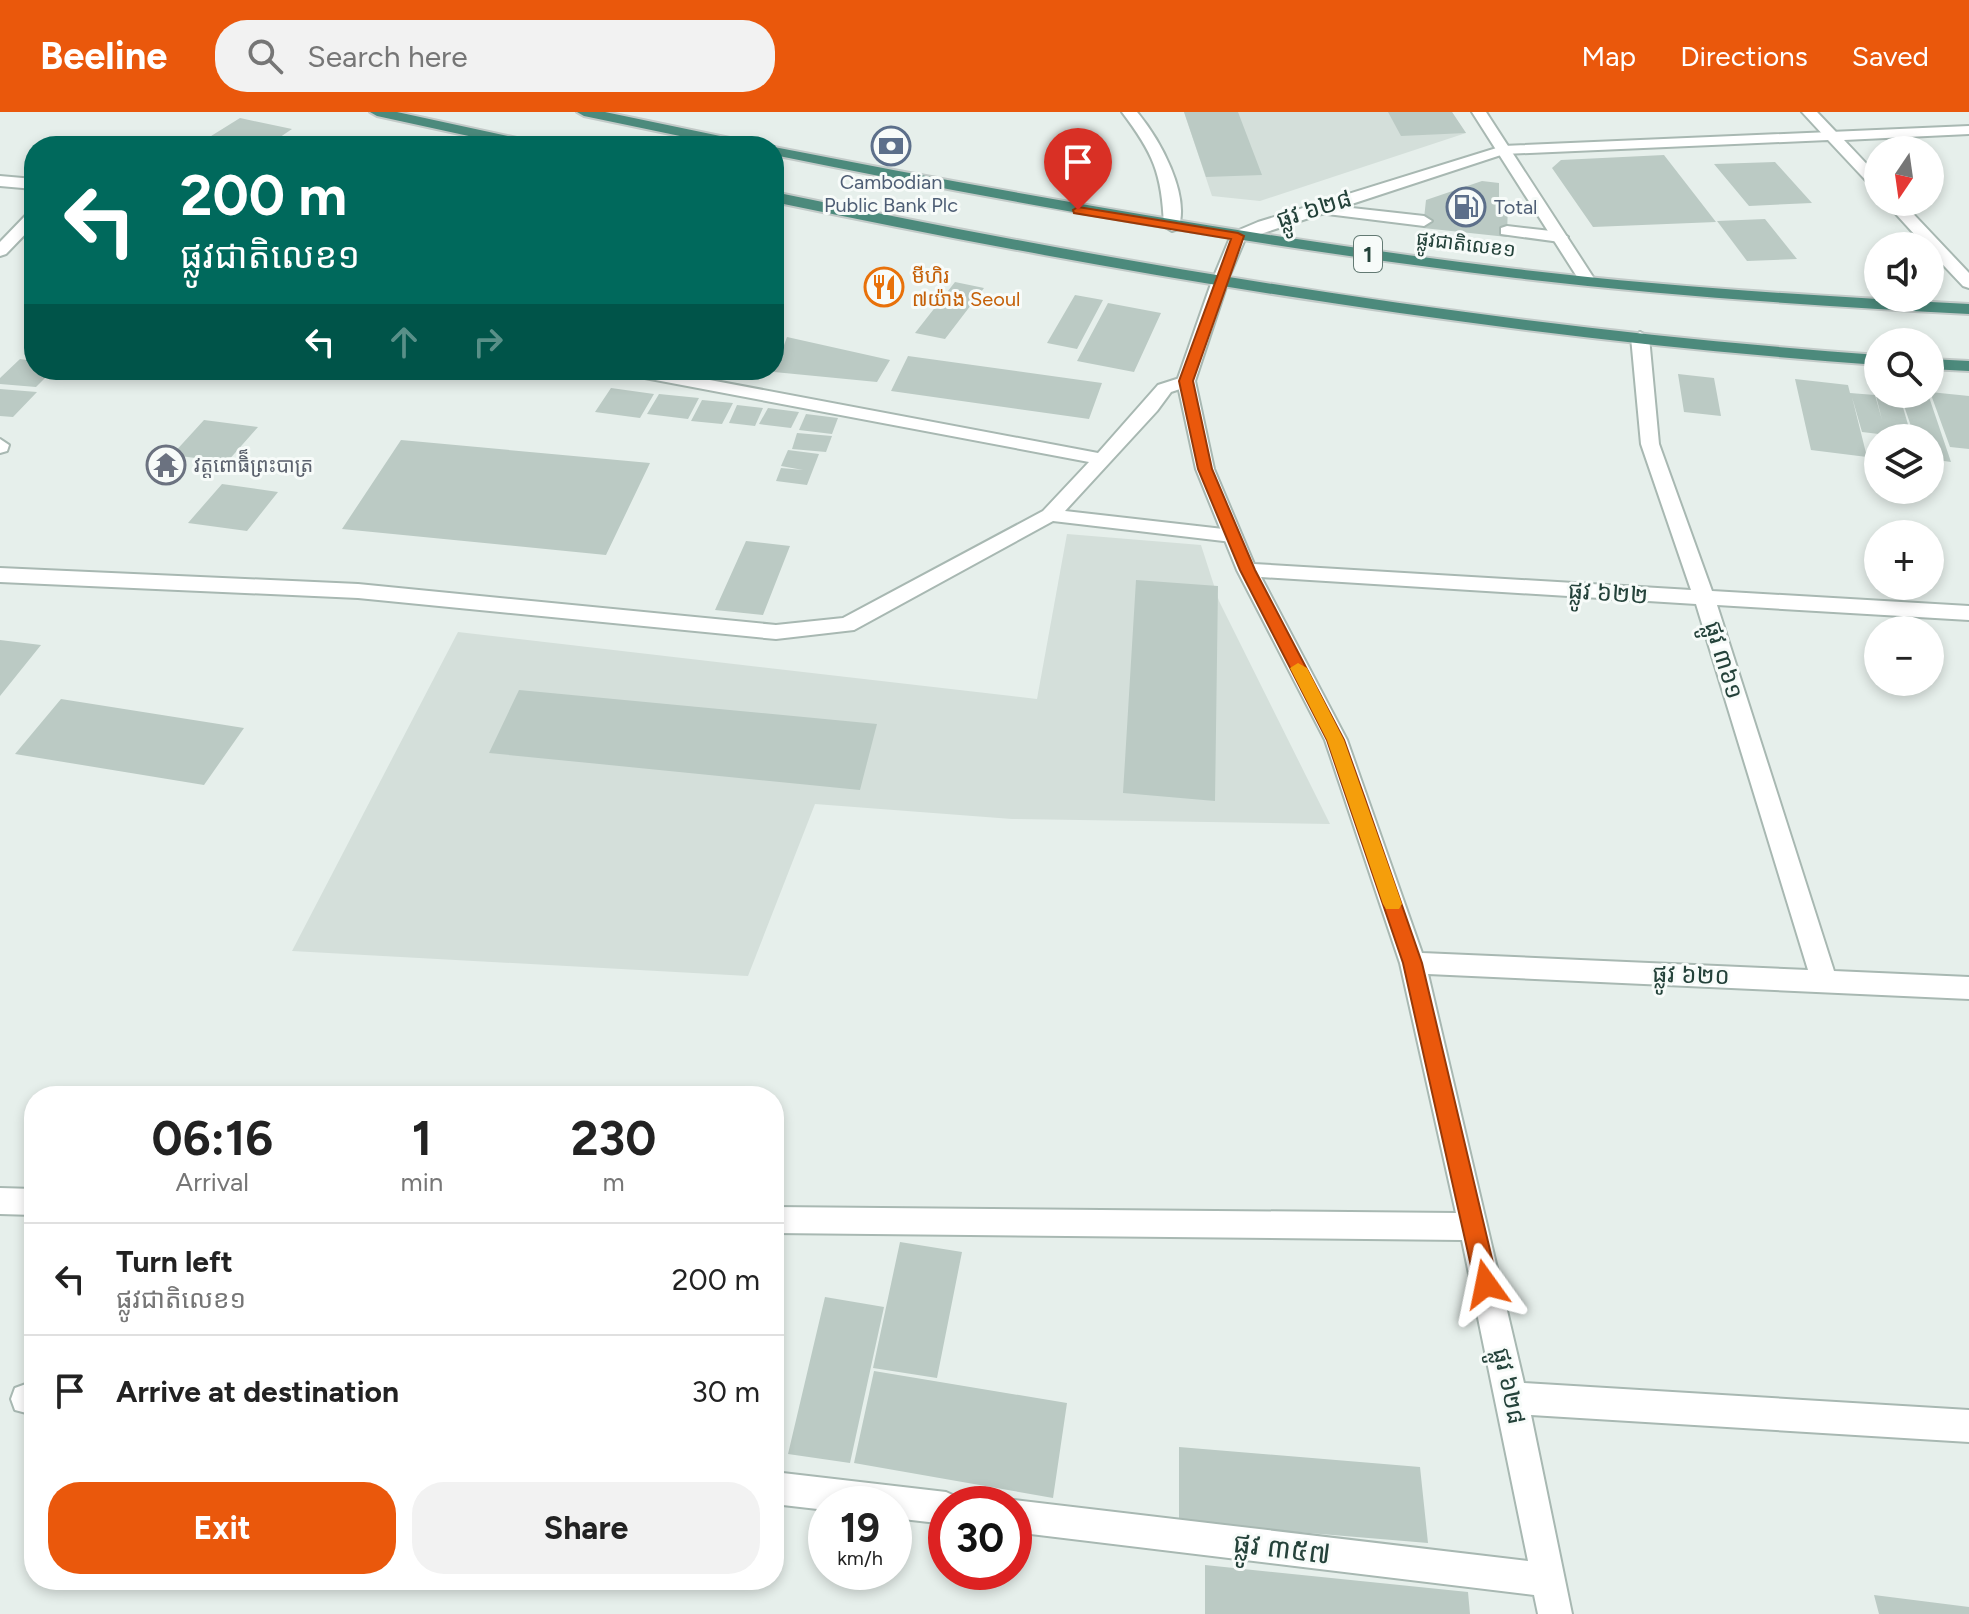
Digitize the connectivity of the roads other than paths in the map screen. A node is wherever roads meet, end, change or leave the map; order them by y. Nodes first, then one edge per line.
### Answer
1 (377, 112) edge
2 (584, 112) edge
3 (1129, 112) edge
4 (1479, 112) edge
5 (1809, 112) edge
6 (1969, 130) edge
7 (1831, 135) junction
8 (489, 136) edge
9 (700, 136) edge
10 (1503, 150) junction
11 (784, 153) edge
12 (1864, 170) edge
13 (0, 181) edge
14 (24, 183) edge
15 (784, 199) edge
16 (1336, 202) junction
17 (1316, 209) junction
18 (1906, 216) edge
19 (24, 226) edge
20 (1172, 226) junction
21 (1507, 227) dead end
22 (1557, 233) junction
23 (1238, 236) junction
24 (0, 251) edge
25 (1587, 280) junction
26 (1220, 281) junction
27 (1969, 283) edge
28 (1969, 309) edge
29 (1640, 337) junction
30 (1864, 359) edge
31 (1944, 365) edge
32 (1969, 366) edge
33 (682, 380) edge
34 (1186, 381) junction
35 (1101, 459) junction
36 (1050, 515) junction
37 (1232, 536) junction
38 (1247, 570) junction
39 (0, 575) edge
40 (1705, 600) junction
41 (1969, 613) edge
42 (1413, 963) junction
43 (1824, 980) junction
44 (1969, 988) edge
45 (0, 1201) edge
46 (24, 1202) edge
47 (784, 1220) edge
48 (1474, 1227) junction
49 (1512, 1398) junction
50 (1969, 1426) edge
51 (784, 1489) edge
52 (928, 1506) edge
53 (1032, 1518) edge
54 (1550, 1580) junction
55 (1555, 1614) edge

1 - 8 highway
2 - 9 highway
3 - 20 street
4 - 10 street
5 - 7 street
6 - 7 street, ផ្លូវ ៦២៨
7 - 10 street, ផ្លូវ ៦២៨
7 - 12 street
10 - 16 street, ផ្លូវ ៦២៨
10 - 22 street
11 - 20 highway, ផ្លូវជាតិលេខ១ / 1
13 - 14 street
15 - 26 highway, 1
16 - 17 street, ផ្លូវ ៦២៨
16 - 17 street
17 - 23 street, ផ្លូវ ៦២៨
18 - 27 street
19 - 24 street
20 - 23 highway, ផ្លូវជាតិលេខ១ / 1
21 - 22 street
22 - 25 street
23 - 25 highway, ផ្លូវជាតិលេខ១ / 1
23 - 26 street
25 - 28 highway, ផ្លូវជាតិលេខ១ / 1
26 - 29 highway, 1
26 - 34 street
29 - 30 highway, 1
29 - 40 street, ផ្លូវ ៣៦១
31 - 32 highway
33 - 35 street
34 - 35 street
34 - 37 street, ផ្លូវ ៦២៨
35 - 36 street
36 - 37 street
36 - 39 street
37 - 38 street, ផ្លូវ ៦២៨
38 - 40 street, ផ្លូវ ៦២២
38 - 42 street, ផ្លូវ ៦២៨
40 - 41 street, ផ្លូវ ៦២២
40 - 43 street, ផ្លូវ ៣៦១
42 - 43 street, ផ្លូវ ៦២០
42 - 48 street, ផ្លូវ ៦២៨
43 - 44 street, ផ្លូវ ៦២០
45 - 46 street
47 - 48 street
48 - 49 street, ផ្លូវ ៦២៨
49 - 50 street
49 - 54 street, ផ្លូវ ៦២៨
51 - 52 street
53 - 54 street, ផ្លូវ ៣៥៧
54 - 55 street, ផ្លូវ ៦២៨

